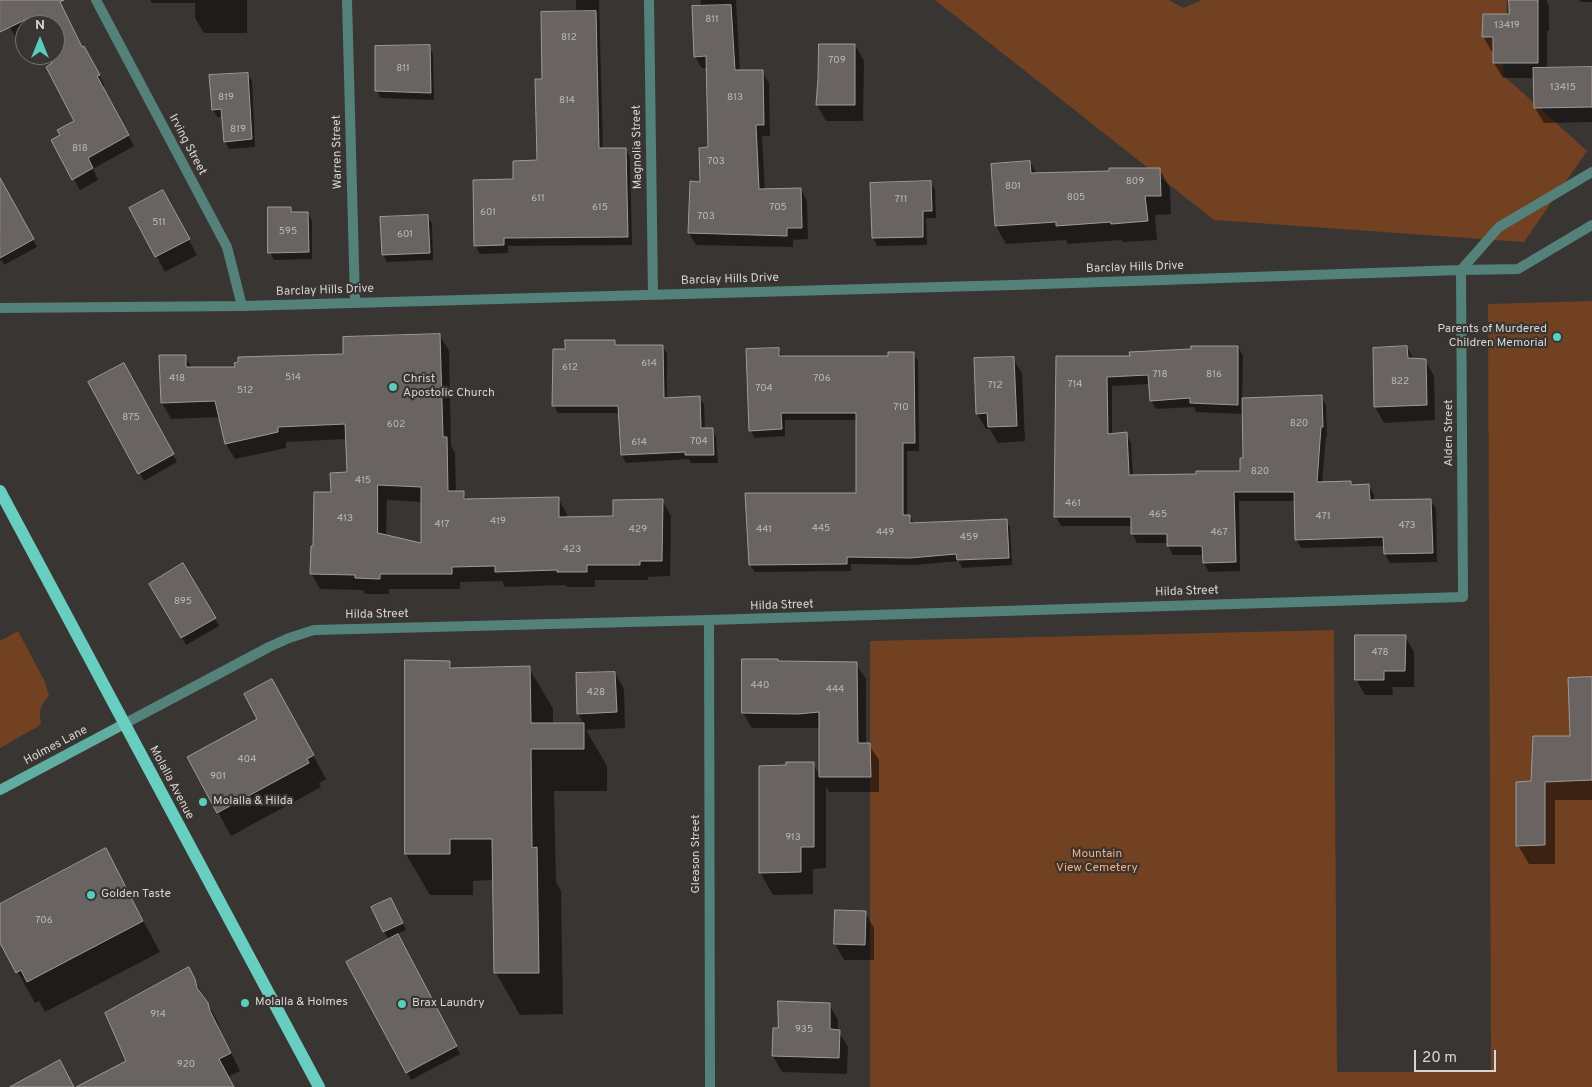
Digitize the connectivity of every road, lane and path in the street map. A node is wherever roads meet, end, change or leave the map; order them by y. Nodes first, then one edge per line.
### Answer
1 (96, 0) edge
2 (347, 0) edge
3 (649, 0) edge
4 (1592, 172) edge
5 (1592, 225) edge
6 (1461, 270) junction
7 (653, 295) junction
8 (355, 302) junction
9 (242, 306) junction
10 (0, 308) edge
11 (0, 492) edge
12 (1463, 597) joint
13 (709, 620) junction
14 (124, 724) junction
15 (0, 790) edge
16 (319, 1087) edge
17 (710, 1087) edge

1 - 9 street, Irving Street
2 - 8 street, Warren Street
3 - 7 street, Magnolia Street
4 - 6 street
5 - 6 street, Barclay Hills Drive
6 - 7 street, Barclay Hills Drive
6 - 12 street, Alden Street
7 - 8 street, Barclay Hills Drive
8 - 9 street, Barclay Hills Drive
9 - 10 street, Barclay Hills Drive
11 - 14 main road, Molalla Avenue
12 - 13 street, Hilda Street
13 - 14 street, Hilda Street
13 - 17 street, Gleason Street
14 - 15 street, Holmes Lane
14 - 16 main road, Molalla Avenue

